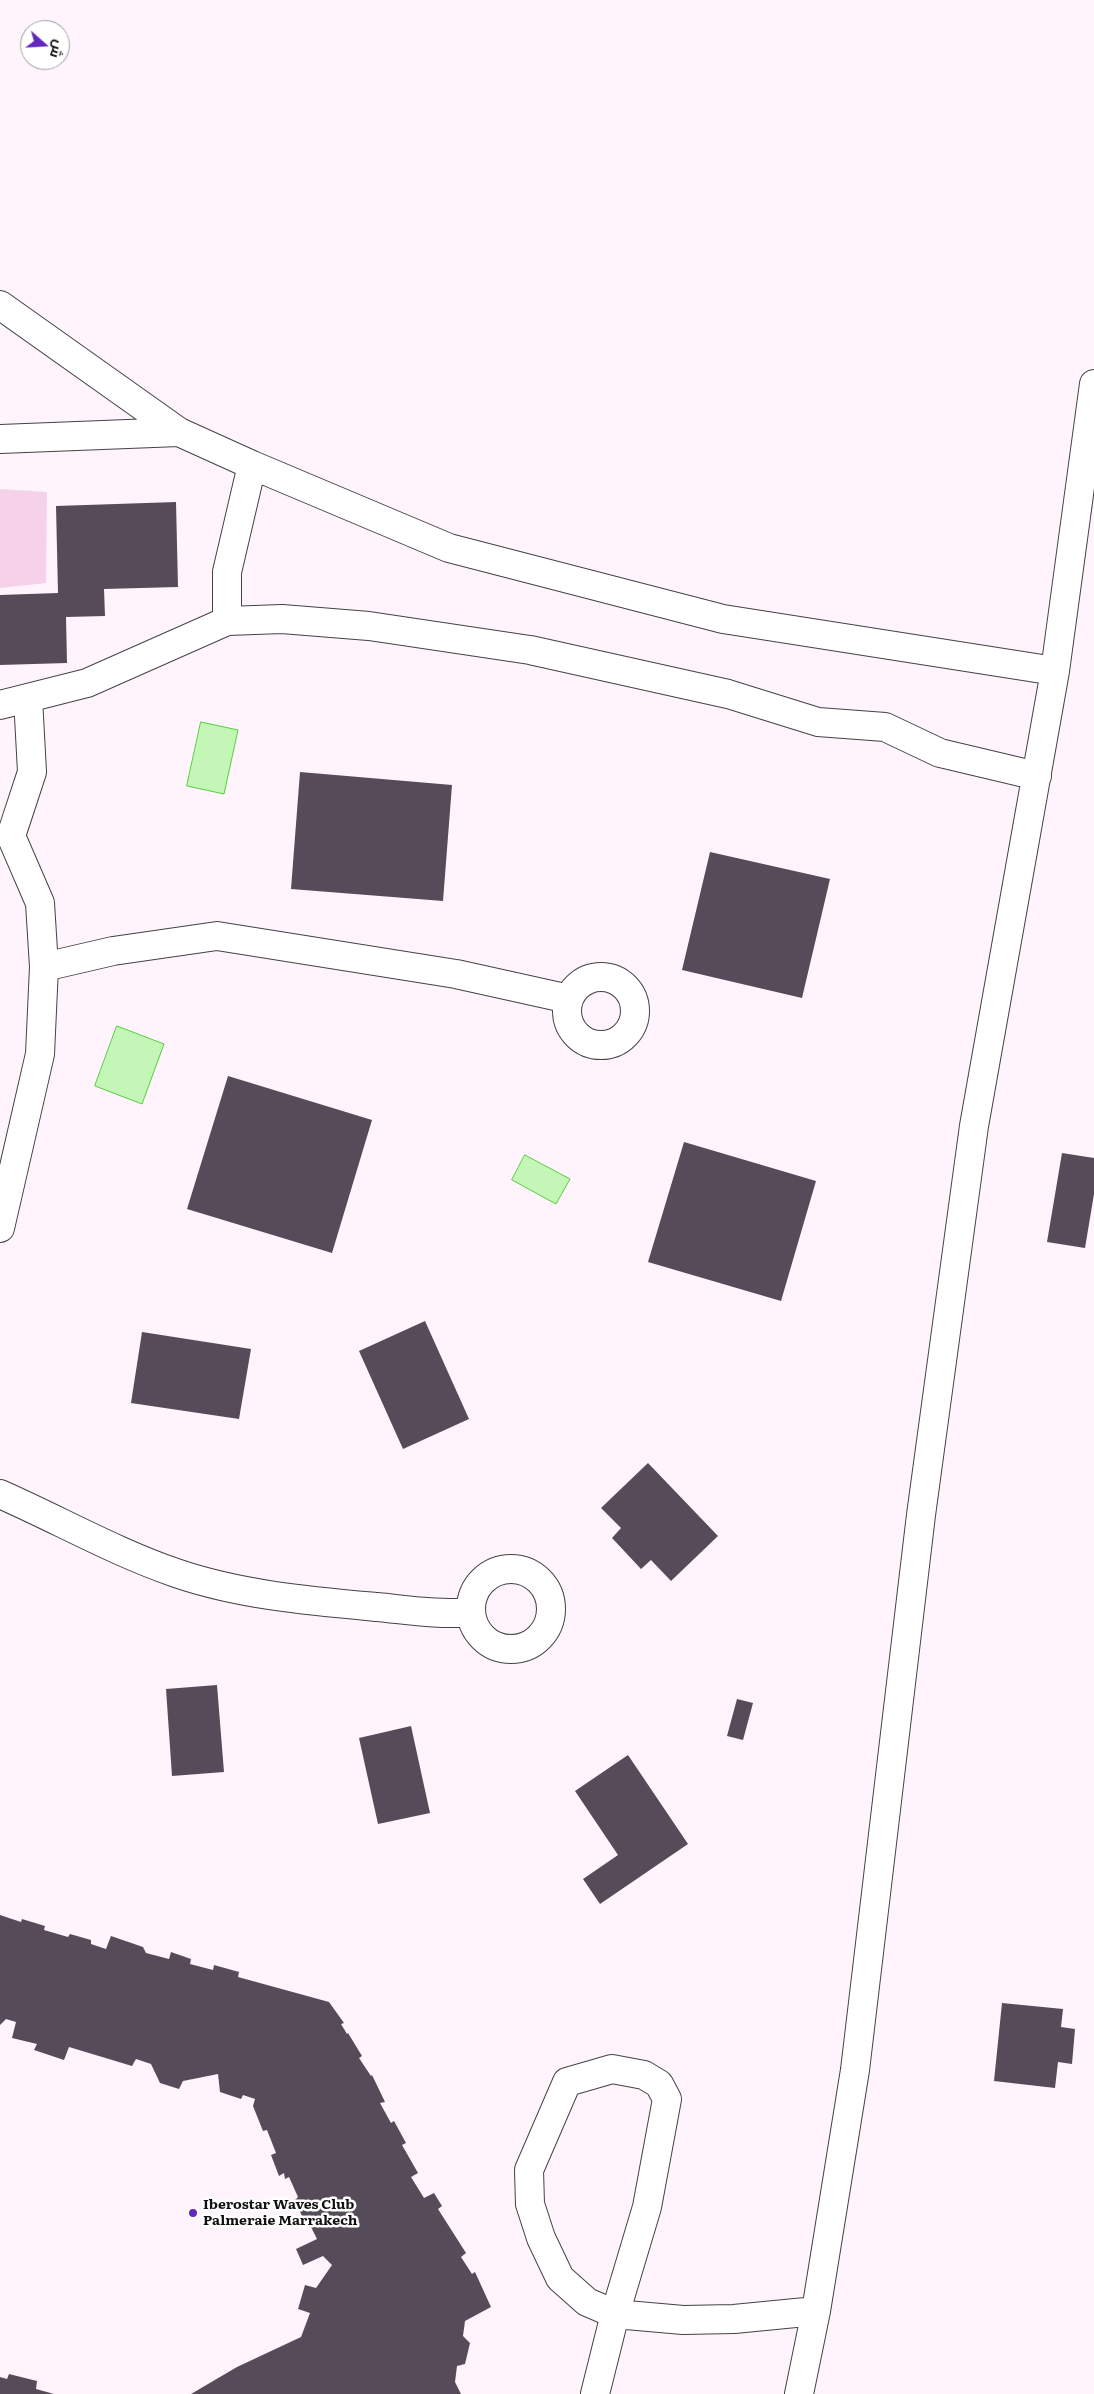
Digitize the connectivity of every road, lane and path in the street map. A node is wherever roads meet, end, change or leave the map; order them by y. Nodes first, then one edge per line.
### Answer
1 (0, 304) edge
2 (1094, 384) edge
3 (179, 432) junction
4 (0, 439) edge
5 (252, 465) junction
6 (1086, 505) edge
7 (227, 621) junction
8 (1055, 671) junction
9 (28, 698) junction
10 (0, 705) edge
11 (1037, 776) junction
12 (6, 841) edge
13 (44, 967) junction
14 (569, 998) dead end
15 (0, 1228) edge
16 (0, 1494) edge
17 (471, 1612) dead end
18 (816, 2311) junction
19 (615, 2314) junction
20 (595, 2394) edge
21 (799, 2394) edge

1 - 3 street
2 - 6 street
3 - 4 street
3 - 5 street
5 - 7 street
5 - 8 street
6 - 8 street
7 - 9 street
7 - 11 street
8 - 11 street
9 - 10 street
9 - 12 street
11 - 18 street
12 - 13 street
13 - 14 street
13 - 15 street
16 - 17 street
18 - 19 street
18 - 21 street
19 - 19 street
19 - 20 street

